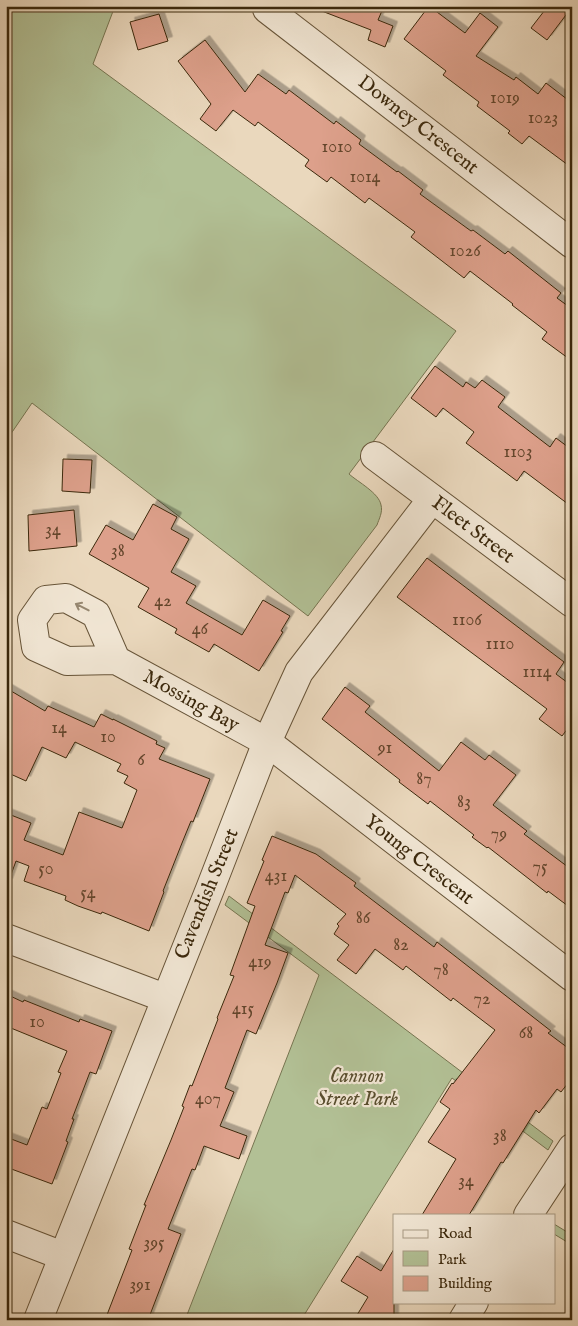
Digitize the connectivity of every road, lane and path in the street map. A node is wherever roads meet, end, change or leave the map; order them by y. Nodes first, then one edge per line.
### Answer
1 (268, 6) edge
2 (572, 244) edge
3 (375, 456) dead end
4 (432, 499) junction
5 (572, 603) edge
6 (116, 660) dead end
7 (266, 742) junction
8 (6, 938) edge
9 (572, 977) edge
10 (165, 998) junction
11 (572, 1148) edge
12 (529, 1214) edge
13 (6, 1234) edge
14 (63, 1256) junction
15 (473, 1304) edge
16 (38, 1320) edge
17 (463, 1320) edge

1 - 2 street, Downey Crescent
3 - 4 street, Fleet Street
4 - 5 street, Fleet Street
4 - 7 street, Cavendish Street
6 - 7 street, Mossing Bay
7 - 9 street, Young Crescent
7 - 10 street, Cavendish Street
8 - 10 street
10 - 14 street, Cavendish Street
11 - 12 street
13 - 14 street
14 - 16 street, Cavendish Street
15 - 17 street

